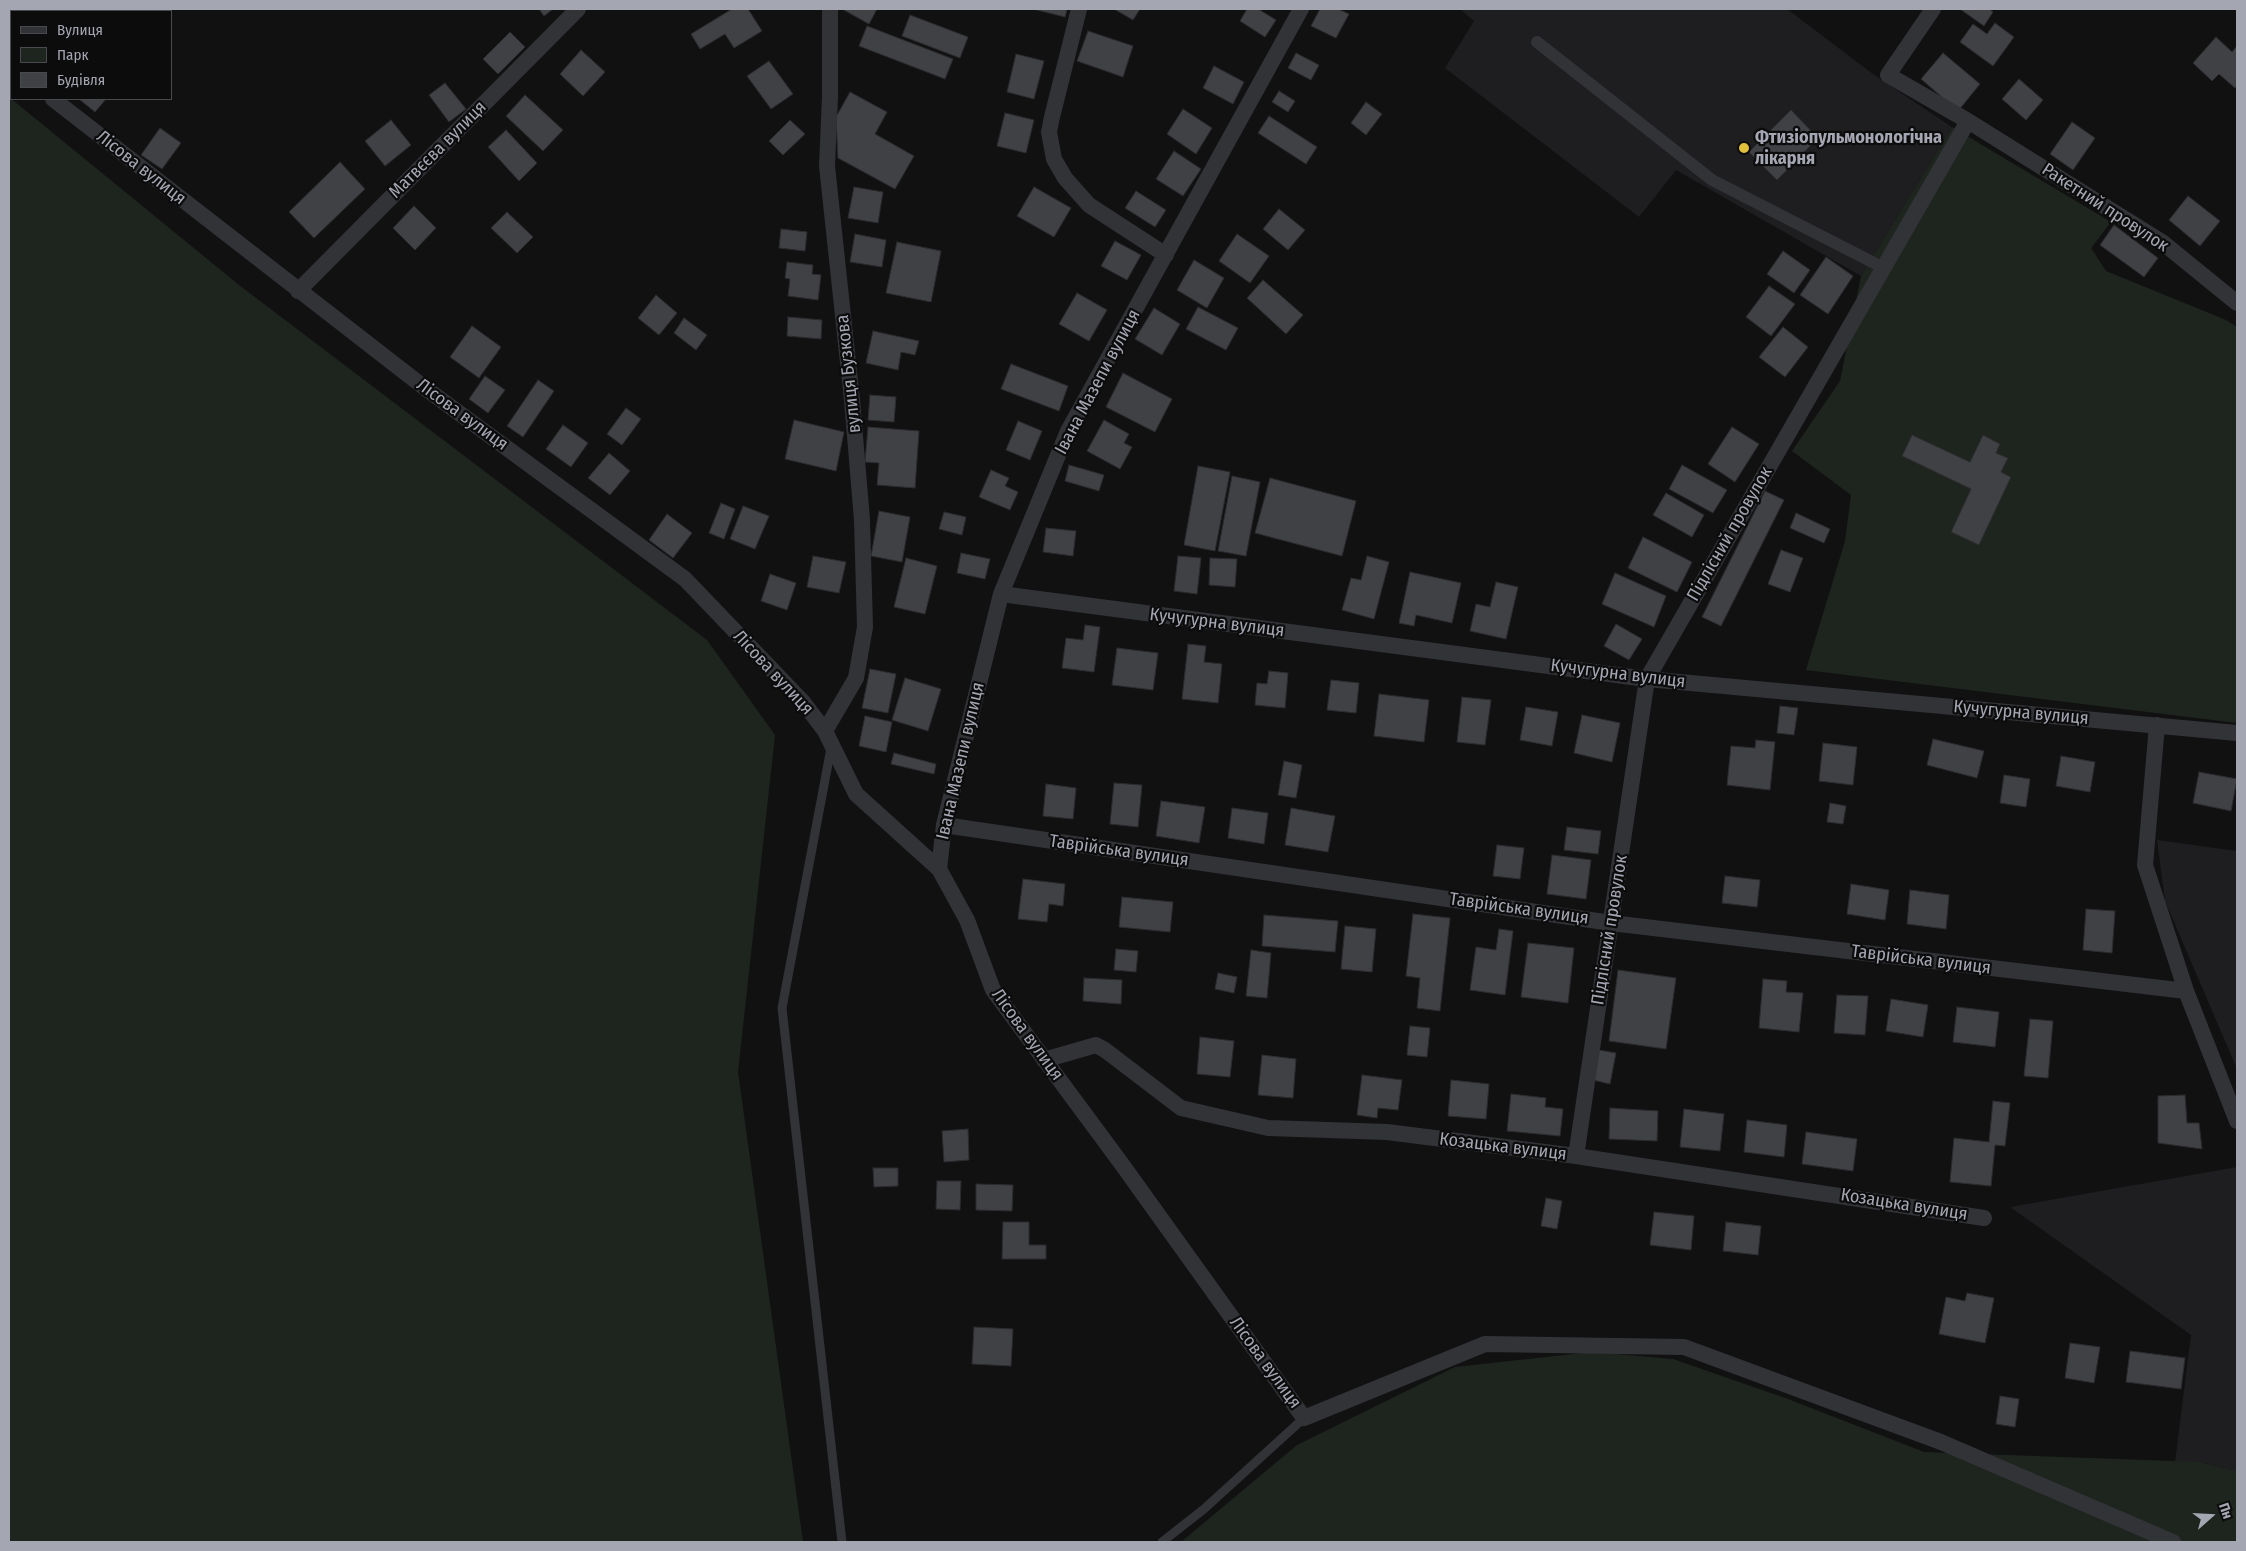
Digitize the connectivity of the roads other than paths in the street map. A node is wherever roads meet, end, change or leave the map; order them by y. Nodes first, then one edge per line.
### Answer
1 (578, 9) edge
2 (830, 9) edge
3 (1079, 9) edge
4 (1301, 9) edge
5 (1933, 9) edge
6 (1537, 42) dead end
7 (54, 100) edge
8 (1968, 121) junction
9 (1166, 255) junction
10 (1882, 267) junction
11 (298, 291) junction
12 (2237, 303) edge
13 (1002, 594) junction
14 (1647, 679) junction
15 (2157, 725) junction
16 (2237, 733) edge
17 (829, 738) junction
18 (944, 825) junction
19 (939, 869) junction
20 (1611, 923) junction
21 (2186, 991) junction
22 (1044, 1060) junction
23 (2237, 1121) edge
24 (1576, 1156) junction
25 (1984, 1218) dead end
26 (1304, 1418) junction
27 (842, 1542) edge
28 (1162, 1542) edge
29 (2173, 1542) edge

1 - 11 street, Матвєєва вулиця
2 - 17 street, вулиця Бузкова
3 - 9 street
4 - 9 street, Івана Мазепи вулиця
5 - 8 street
6 - 10 street
7 - 11 street, Лісова вулиця
8 - 10 street, Підлісний провулок
8 - 12 street, Ракетний провулок
9 - 13 street, Івана Мазепи вулиця
10 - 14 street, Підлісний провулок
11 - 17 street, Лісова вулиця
13 - 14 street, Кучугурна вулиця
13 - 18 street, Івана Мазепи вулиця
14 - 15 street, Кучугурна вулиця
14 - 20 street, Підлісний провулок
15 - 16 street, Кучугурна вулиця
15 - 21 street
17 - 19 street, Лісова вулиця
17 - 27 lane
18 - 19 street, Івана Мазепи вулиця
18 - 20 street, Таврійська вулиця
19 - 22 street, Лісова вулиця
20 - 21 street, Таврійська вулиця
20 - 24 street, Підлісний провулок
21 - 23 street
22 - 24 street, Козацька вулиця
22 - 26 street, Лісова вулиця
24 - 25 street, Козацька вулиця
26 - 28 lane
26 - 29 street

